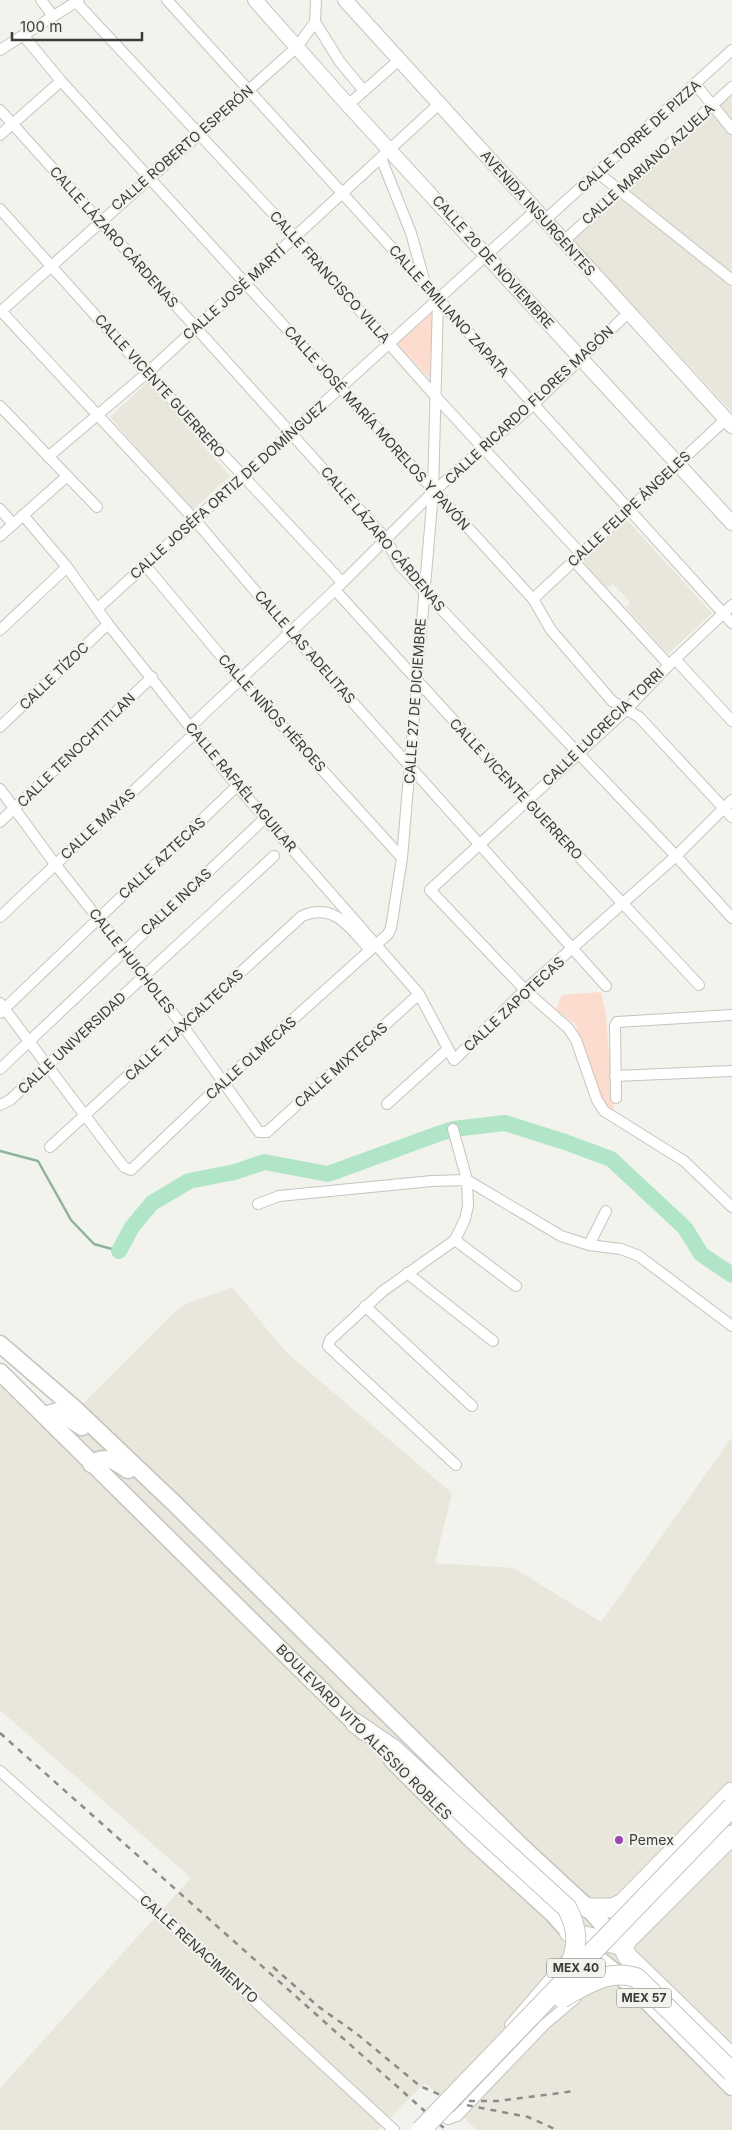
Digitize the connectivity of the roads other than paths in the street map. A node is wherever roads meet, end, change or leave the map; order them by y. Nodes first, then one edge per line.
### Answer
1 (41, 0) edge
2 (167, 0) edge
3 (255, 0) edge
4 (316, 0) edge
5 (345, 0) edge
6 (78, 1) edge
7 (53, 16) junction
8 (315, 22) junction
9 (23, 35) junction
10 (297, 47) junction
11 (0, 50) edge
12 (732, 50) edge
13 (400, 60) junction
14 (61, 81) junction
15 (696, 85) junction
16 (732, 87) edge
17 (249, 90) junction
18 (364, 91) junction
19 (440, 104) junction
20 (348, 105) junction
21 (712, 106) junction
22 (0, 110) edge
23 (12, 124) junction
24 (732, 128) edge
25 (199, 134) junction
26 (0, 135) edge
27 (385, 154) junction
28 (598, 173) junction
29 (150, 176) junction
30 (618, 190) junction
31 (343, 194) junction
32 (0, 209) edge
33 (540, 215) junction
34 (100, 221) junction
35 (296, 238) junction
36 (564, 241) junction
37 (486, 255) junction
38 (50, 265) junction
39 (732, 280) edge
40 (245, 283) junction
41 (425, 284) junction
42 (438, 300) junction
43 (1, 311) edge
44 (629, 312) junction
45 (196, 327) junction
46 (389, 343) junction
47 (581, 360) junction
48 (147, 372) junction
49 (340, 388) junction
50 (436, 397) junction
51 (534, 404) junction
52 (0, 406) edge
53 (98, 416) junction
54 (729, 422) edge
55 (291, 432) junction
56 (484, 448) junction
57 (48, 458) junction
58 (677, 464) junction
59 (242, 476) junction
60 (66, 477) junction
61 (433, 492) junction
62 (97, 507) dead end
63 (0, 509) edge
64 (629, 509) junction
65 (23, 515) junction
66 (195, 520) junction
67 (732, 523) edge
68 (13, 524) junction
69 (0, 536) edge
70 (386, 539) junction
71 (577, 557) junction
72 (144, 565) junction
73 (67, 567) junction
74 (342, 582) junction
75 (335, 590) junction
76 (423, 590) junction
77 (533, 600) junction
78 (732, 605) edge
79 (98, 608) junction
80 (723, 614) junction
81 (732, 623) edge
82 (108, 624) junction
83 (0, 630) edge
84 (290, 632) junction
85 (672, 662) junction
86 (152, 677) junction
87 (241, 680) junction
88 (416, 680) junction
89 (627, 709) junction
90 (732, 721) edge
91 (0, 728) edge
92 (193, 729) junction
93 (578, 754) junction
94 (411, 767) junction
95 (237, 786) junction
96 (0, 789) edge
97 (526, 800) junction
98 (732, 800) edge
99 (15, 808) junction
100 (724, 808) junction
101 (732, 817) edge
102 (265, 818) junction
103 (0, 822) edge
104 (478, 843) junction
105 (274, 856) dead end
106 (676, 856) junction
107 (402, 858) junction
108 (55, 864) junction
109 (623, 904) junction
110 (0, 916) edge
111 (99, 918) junction
112 (732, 918) edge
113 (373, 948) junction
114 (574, 948) junction
115 (125, 951) junction
116 (144, 975) junction
117 (699, 985) dead end
118 (606, 986) dead end
119 (525, 990) junction
120 (419, 994) junction
121 (2, 1009) edge
122 (732, 1015) edge
123 (183, 1026) junction
124 (29, 1041) junction
125 (448, 1049) junction
126 (454, 1060) joint
127 (48, 1065) junction
128 (0, 1069) edge
129 (732, 1071) edge
130 (615, 1076) junction
131 (223, 1082) junction
132 (616, 1098) dead end
133 (387, 1104) dead end
134 (0, 1105) edge
135 (85, 1115) junction
136 (453, 1129) dead end
137 (262, 1133) joint
138 (50, 1147) dead end
139 (467, 1180) junction
140 (258, 1204) dead end
141 (732, 1207) edge
142 (606, 1211) dead end
143 (455, 1240) junction
144 (589, 1244) junction
145 (407, 1274) junction
146 (516, 1286) dead end
147 (365, 1306) junction
148 (732, 1326) edge
149 (494, 1341) dead end
150 (0, 1344) edge
151 (0, 1372) edge
152 (472, 1406) dead end
153 (44, 1415) junction
154 (106, 1440) junction
155 (91, 1464) junction
156 (456, 1465) dead end
157 (164, 1493) junction
158 (176, 1505) junction
159 (151, 1520) junction
160 (355, 1723) junction
161 (0, 1771) edge
162 (732, 1792) edge
163 (732, 1807) edge
164 (732, 1823) edge
165 (732, 1835) edge
166 (571, 1892) junction
167 (623, 1903) junction
168 (588, 1908) junction
169 (649, 1920) junction
170 (566, 1929) junction
171 (621, 1946) junction
172 (565, 1961) junction
173 (593, 1984) junction
174 (631, 1985) junction
175 (558, 1994) junction
176 (732, 2047) edge
177 (732, 2058) edge
178 (732, 2072) edge
179 (732, 2087) edge
180 (439, 2122) edge
181 (394, 2130) edge
182 (422, 2130) edge

1 - 7 street
2 - 17 street, CALLE EMILIANO ZAPATA
3 - 10 street, CALLE 20 DE NOVIEMBRE
4 - 8 street
5 - 13 street, AVENIDA INSURGENTES
6 - 7 street
6 - 25 street, CALLE FRANCISCO VILLA
7 - 9 street
8 - 10 street, CALLE ROBERTO ESPERÓN
8 - 18 street
9 - 11 street
9 - 14 street, CALLE JOSÉ MARÍA MORELOS Y PAVÓN
10 - 17 street, CALLE ROBERTO ESPERÓN
10 - 20 street, CALLE 20 DE NOVIEMBRE
12 - 15 street, CALLE TORRE DE PIZZA
13 - 18 street
13 - 19 street, AVENIDA INSURGENTES
14 - 23 street
14 - 29 street, CALLE JOSÉ MARÍA MORELOS Y PAVÓN
15 - 21 street
15 - 28 street, CALLE TORRE DE PIZZA
16 - 21 street, CALLE MARIANO AZUELA
17 - 25 street, CALLE ROBERTO ESPERÓN
17 - 31 street, CALLE EMILIANO ZAPATA
18 - 20 street
19 - 27 street, CALLE JOSÉ MARTÍ
19 - 33 street, AVENIDA INSURGENTES
20 - 27 street, CALLE 20 DE NOVIEMBRE
21 - 24 street
21 - 30 street, CALLE MARIANO AZUELA
22 - 23 street, CALLE LÁZARO CÁRDENAS
23 - 26 street
23 - 34 street, CALLE LÁZARO CÁRDENAS
25 - 29 street, CALLE ROBERTO ESPERÓN
25 - 35 street, CALLE FRANCISCO VILLA
27 - 31 street, CALLE JOSÉ MARTÍ
27 - 37 street, CALLE 20 DE NOVIEMBRE
27 - 41 street
28 - 30 street
28 - 33 street, CALLE TORRE DE PIZZA
29 - 34 street, CALLE ROBERTO ESPERÓN
29 - 40 street, CALLE JOSÉ MARÍA MORELOS Y PAVÓN
30 - 36 street, CALLE MARIANO AZUELA
30 - 39 street
31 - 35 street, CALLE JOSÉ MARTÍ
31 - 41 street, CALLE EMILIANO ZAPATA
32 - 38 street, CALLE VICENTE GUERRERO
33 - 36 street, AVENIDA INSURGENTES
33 - 37 street, CALLE JOSÉFA ORTIZ DE DOMÍNGUEZ
34 - 38 street, CALLE ROBERTO ESPERÓN
34 - 45 street, CALLE LÁZARO CÁRDENAS
35 - 40 street, CALLE JOSÉ MARTÍ
35 - 46 street, CALLE FRANCISCO VILLA
36 - 44 street, AVENIDA INSURGENTES
37 - 42 street, CALLE JOSÉFA ORTIZ DE DOMÍNGUEZ
37 - 47 street, CALLE 20 DE NOVIEMBRE
38 - 43 street, CALLE ROBERTO ESPERÓN
38 - 48 street, CALLE VICENTE GUERRERO
40 - 45 street, CALLE JOSÉ MARTÍ
40 - 49 street, CALLE JOSÉ MARÍA MORELOS Y PAVÓN
41 - 42 street, CALLE EMILIANO ZAPATA
42 - 46 street, CALLE JOSÉFA ORTIZ DE DOMÍNGUEZ
42 - 50 street, CALLE 27 DE DICIEMBRE
42 - 51 street, CALLE EMILIANO ZAPATA
43 - 53 street, CALLE LAS ADELITAS
44 - 47 street, CALLE RICARDO FLORES MAGÓN
44 - 54 street, AVENIDA INSURGENTES
45 - 48 street, CALLE JOSÉ MARTÍ
45 - 55 street, CALLE LÁZARO CÁRDENAS
46 - 49 street, CALLE JOSÉFA ORTIZ DE DOMÍNGUEZ
46 - 50 street, CALLE FRANCISCO VILLA
47 - 51 street, CALLE RICARDO FLORES MAGÓN
47 - 58 street, CALLE 20 DE NOVIEMBRE
48 - 53 street, CALLE JOSÉ MARTÍ
48 - 59 street, CALLE VICENTE GUERRERO
49 - 55 street, CALLE JOSÉFA ORTIZ DE DOMÍNGUEZ
49 - 61 street, CALLE JOSÉ MARÍA MORELOS Y PAVÓN
50 - 56 street, CALLE FRANCISCO VILLA
50 - 61 street, CALLE 27 DE DICIEMBRE
51 - 56 street, CALLE RICARDO FLORES MAGÓN
51 - 64 street, CALLE EMILIANO ZAPATA
52 - 57 street
53 - 57 street, CALLE JOSÉ MARTÍ
53 - 66 street, CALLE LAS ADELITAS
54 - 58 street, CALLE FELIPE ÁNGELES
55 - 59 street, CALLE JOSÉFA ORTIZ DE DOMÍNGUEZ
55 - 70 street, CALLE LÁZARO CÁRDENAS
56 - 61 street, CALLE RICARDO FLORES MAGÓN
56 - 71 street, CALLE FRANCISCO VILLA
57 - 60 street
58 - 64 street, CALLE FELIPE ÁNGELES
58 - 67 street, CALLE 20 DE NOVIEMBRE
59 - 66 street, CALLE JOSÉFA ORTIZ DE DOMÍNGUEZ
59 - 74 street, CALLE VICENTE GUERRERO
60 - 62 street
60 - 65 street
61 - 70 street, CALLE RICARDO FLORES MAGÓN
61 - 76 street, CALLE 27 DE DICIEMBRE
61 - 77 street, CALLE JOSÉ MARÍA MORELOS Y PAVÓN
63 - 68 street
64 - 71 street, CALLE FELIPE ÁNGELES
64 - 80 street, CALLE EMILIANO ZAPATA
65 - 68 street
65 - 73 street, CALLE RAFAÉL AGUILAR
66 - 72 street, CALLE JOSÉFA ORTIZ DE DOMÍNGUEZ
66 - 84 street, CALLE LAS ADELITAS
68 - 69 street
70 - 74 street, CALLE RICARDO FLORES MAGÓN
70 - 76 street, CALLE LÁZARO CÁRDENAS
71 - 77 street, CALLE FELIPE ÁNGELES
71 - 85 street, CALLE FRANCISCO VILLA
72 - 79 street, CALLE JOSÉFA ORTIZ DE DOMÍNGUEZ
72 - 87 street, CALLE NIÑOS HÉROES
73 - 79 street, CALLE RAFAÉL AGUILAR
73 - 83 street
74 - 75 street, CALLE RICARDO FLORES MAGÓN
75 - 84 street, CALLE RICARDO FLORES MAGÓN
75 - 88 street, CALLE VICENTE GUERRERO
76 - 88 street, CALLE 27 DE DICIEMBRE
76 - 93 street, CALLE LÁZARO CÁRDENAS
77 - 89 street, CALLE JOSÉ MARÍA MORELOS Y PAVÓN
78 - 80 street, CALLE LUCRECIA TORRI
79 - 82 street, CALLE RAFAÉL AGUILAR
80 - 81 street, CALLE EMILIANO ZAPATA
80 - 85 street, CALLE LUCRECIA TORRI
82 - 86 street, CALLE RAFAÉL AGUILAR
82 - 91 street, CALLE TÍZOC
84 - 87 street, CALLE RICARDO FLORES MAGÓN
84 - 94 street, CALLE LAS ADELITAS
85 - 89 street, CALLE LUCRECIA TORRI
85 - 90 street, CALLE FRANCISCO VILLA
86 - 92 street, CALLE RAFAÉL AGUILAR
86 - 99 street, CALLE TENOCHTITLAN
87 - 92 street, CALLE RICARDO FLORES MAGÓN
87 - 107 street, CALLE NIÑOS HÉROES
88 - 94 street, CALLE 27 DE DICIEMBRE
88 - 97 street, CALLE VICENTE GUERRERO
89 - 93 street, CALLE LUCRECIA TORRI
89 - 100 street, CALLE JOSÉ MARÍA MORELOS Y PAVÓN
92 - 95 street, CALLE RAFAÉL AGUILAR
92 - 108 street, CALLE MAYAS
93 - 97 street, CALLE LUCRECIA TORRI
93 - 106 street, CALLE LÁZARO CÁRDENAS
94 - 104 street, CALLE LAS ADELITAS
94 - 107 street, CALLE 27 DE DICIEMBRE
95 - 102 street, CALLE RAFAÉL AGUILAR
95 - 111 street, CALLE AZTECAS
96 - 99 street, CALLE HUICHOLES
97 - 104 street, CALLE LUCRECIA TORRI
97 - 109 street, CALLE VICENTE GUERRERO
98 - 100 street, CALLE ZAPOTECAS
99 - 103 street, CALLE TENOCHTITLAN
99 - 108 street, CALLE HUICHOLES
100 - 101 street, CALLE JOSÉ MARÍA MORELOS Y PAVÓN
100 - 106 street, CALLE ZAPOTECAS
102 - 113 street, CALLE RAFAÉL AGUILAR
102 - 115 street, CALLE INCAS
104 - 114 street, CALLE LAS ADELITAS
104 - 119 street, CALLE LUCRECIA TORRI
105 - 116 street, CALLE UNIVERSIDAD
106 - 109 street, CALLE ZAPOTECAS
106 - 112 street, CALLE LÁZARO CÁRDENAS
107 - 113 street, CALLE 27 DE DICIEMBRE
108 - 110 street, CALLE MAYAS
108 - 111 street, CALLE HUICHOLES
109 - 114 street, CALLE ZAPOTECAS
109 - 117 street, CALLE VICENTE GUERRERO
111 - 115 street, CALLE HUICHOLES
111 - 121 street, CALLE AZTECAS
113 - 120 street, CALLE RAFAÉL AGUILAR
113 - 123 street, CALLE TLAXCALTECAS
113 - 131 street, CALLE OLMECAS
114 - 118 street, CALLE LAS ADELITAS
114 - 119 street, CALLE ZAPOTECAS
115 - 116 street, CALLE HUICHOLES
115 - 124 street, CALLE INCAS
116 - 123 street, CALLE HUICHOLES
116 - 127 street, CALLE UNIVERSIDAD
119 - 126 street, CALLE ZAPOTECAS
119 - 141 street
120 - 125 street, CALLE RAFAÉL AGUILAR
120 - 137 street, CALLE MIXTECAS
121 - 124 street
122 - 130 street
123 - 131 street, CALLE HUICHOLES
123 - 135 street, CALLE TLAXCALTECAS
124 - 127 street
124 - 128 street, CALLE INCAS
125 - 126 street, CALLE RAFAÉL AGUILAR
125 - 133 street
127 - 134 street, CALLE UNIVERSIDAD
127 - 135 street
129 - 130 street
130 - 132 street
131 - 135 street, CALLE OLMECAS
131 - 137 street, CALLE HUICHOLES
135 - 138 street, CALLE TLAXCALTECAS
136 - 139 street
139 - 140 street
139 - 143 street
139 - 144 street
142 - 144 street
143 - 145 street
143 - 146 street
144 - 148 street
145 - 147 street
145 - 149 street
147 - 152 street
147 - 156 street
150 - 154 main road, BOULEVARD VITO ALESSIO ROBLES
151 - 153 main road, BOULEVARD VITO ALESSIO ROBLES
153 - 154 main road
153 - 155 main road, BOULEVARD VITO ALESSIO ROBLES
154 - 157 main road, BOULEVARD VITO ALESSIO ROBLES
155 - 157 main road
155 - 159 main road, BOULEVARD VITO ALESSIO ROBLES
157 - 158 main road, BOULEVARD VITO ALESSIO ROBLES
158 - 159 main road
158 - 166 main road, BOULEVARD VITO ALESSIO ROBLES
159 - 160 main road, BOULEVARD VITO ALESSIO ROBLES
160 - 170 main road, BOULEVARD VITO ALESSIO ROBLES
160 - 175 highway, bridge
161 - 181 street, CALLE RENACIMIENTO
162 - 167 highway
163 - 175 highway, MEX 40, bridge
164 - 175 highway, MEX 40, bridge
165 - 169 highway
166 - 168 main road, BOULEVARD VITO ALESSIO ROBLES / MEX 57
166 - 170 main road
167 - 168 highway
167 - 169 highway
167 - 171 highway
168 - 171 main road, BOULEVARD VITO ALESSIO ROBLES / MEX 57
169 - 171 highway
170 - 171 highway
170 - 172 street
170 - 172 main road
170 - 174 main road, BOULEVARD VITO ALESSIO ROBLES / MEX 57
171 - 176 main road, BOULEVARD VITO ALESSIO ROBLES / MEX 57
171 - 177 highway
172 - 173 street
172 - 180 street
173 - 174 street
173 - 180 street
174 - 179 main road, BOULEVARD VITO ALESSIO ROBLES / MEX 57
175 - 178 highway, bridge
175 - 180 highway, MEX 40
175 - 182 highway, MEX 40, bridge

